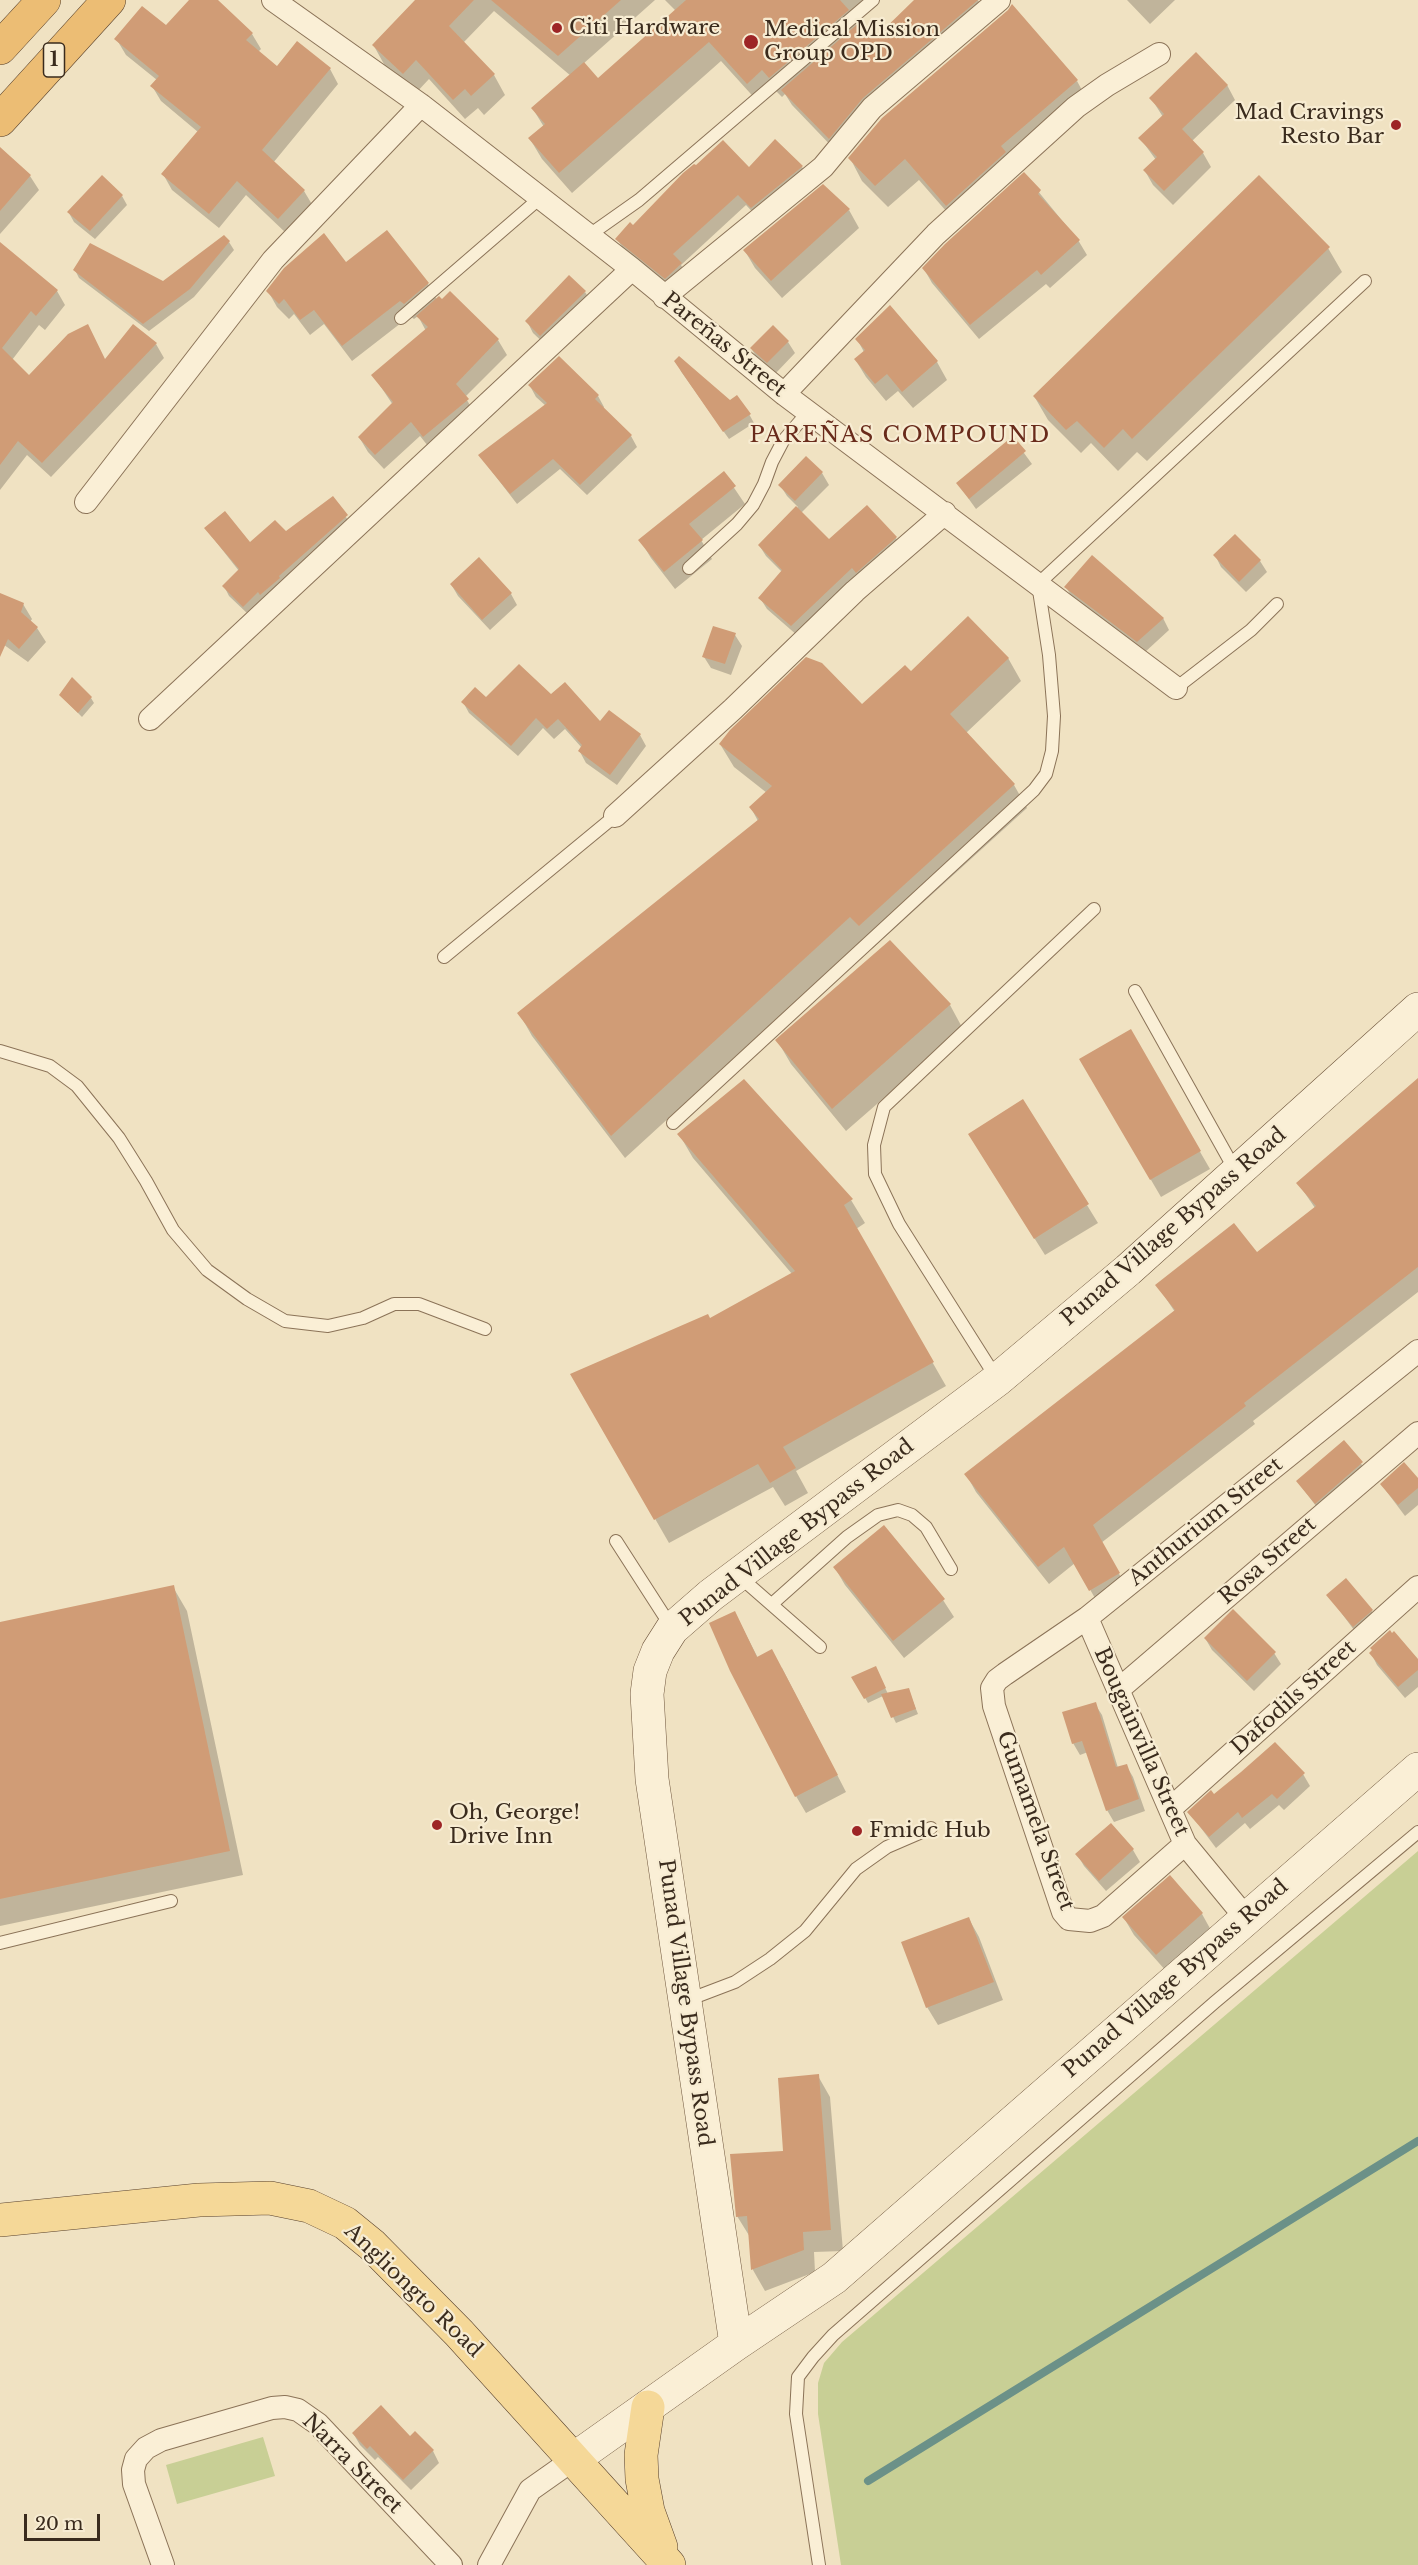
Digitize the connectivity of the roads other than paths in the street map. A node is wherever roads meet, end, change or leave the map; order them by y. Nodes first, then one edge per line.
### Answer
1 (44, 0) edge
2 (109, 0) edge
3 (273, 0) edge
4 (873, 0) edge
5 (999, 0) edge
6 (2, 45) edge
7 (1159, 54) dead end
8 (41, 75) junction
9 (421, 105) junction
10 (0, 120) edge
11 (540, 198) junction
12 (588, 236) junction
13 (632, 269) junction
14 (1365, 281) dead end
15 (664, 297) junction
16 (401, 318) dead end
17 (784, 394) junction
18 (808, 412) junction
19 (86, 502) dead end
20 (945, 513) junction
21 (689, 567) dead end
22 (1038, 584) junction
23 (1277, 604) dead end
24 (1176, 688) joint
25 (150, 719) dead end
26 (615, 816) joint
27 (1094, 909) dead end
28 (444, 957) dead end
29 (1135, 991) dead end
30 (1418, 1009) edge
31 (0, 1051) edge
32 (673, 1123) dead end
33 (1237, 1174) junction
34 (485, 1329) dead end
35 (1418, 1351) edge
36 (997, 1380) junction
37 (1418, 1433) edge
38 (616, 1541) dead end
39 (951, 1569) dead end
40 (737, 1574) junction
41 (1418, 1587) edge
42 (772, 1604) junction
43 (1087, 1618) junction
44 (672, 1629) junction
45 (820, 1647) dead end
46 (992, 1688) joint
47 (1118, 1690) junction
48 (1418, 1769) edge
49 (1170, 1809) junction
50 (931, 1828) dead end
51 (1418, 1832) edge
52 (1185, 1844) junction
53 (171, 1901) dead end
54 (1246, 1918) junction
55 (0, 1943) edge
56 (684, 2002) junction
57 (0, 2220) edge
58 (736, 2344) junction
59 (648, 2407) junction
60 (574, 2459) junction
61 (163, 2565) edge
62 (451, 2565) edge
63 (489, 2565) edge
64 (669, 2565) edge
65 (819, 2565) edge

1 - 6 highway, 1
2 - 8 highway, 1
3 - 9 street, Pareñas Street
4 - 12 lane
5 - 15 street
6 - 8 highway
7 - 17 street
8 - 10 highway, 1
9 - 11 street, Pareñas Street
9 - 19 street
11 - 12 street, Pareñas Street
11 - 16 lane
12 - 13 street, Pareñas Street
13 - 15 street, Pareñas Street
13 - 25 street
14 - 22 lane
15 - 17 street, Pareñas Street
17 - 18 street, Pareñas Street
18 - 20 street, Pareñas Street
18 - 21 lane
20 - 22 street, Pareñas Street
20 - 26 street
22 - 24 street, Pareñas Street
22 - 32 lane
23 - 24 lane
26 - 28 lane
27 - 36 lane
29 - 33 lane
30 - 33 main road, Punad Village Bypass Road
31 - 34 lane
33 - 36 main road, Punad Village Bypass Road
35 - 43 street, Anthurium Street
36 - 40 main road, Punad Village Bypass Road
37 - 47 street, Rosa Street
38 - 44 lane
39 - 42 lane
40 - 42 lane
40 - 44 main road, Punad Village Bypass Road
41 - 49 street, Dafodils Street
42 - 45 lane
43 - 46 street, Anthurium Street
43 - 47 street, Bougainvilla Street
44 - 56 main road, Punad Village Bypass Road
46 - 52 street, Gumamela Street
47 - 49 street, Bougainvilla Street
48 - 54 main road, Punad Village Bypass Road
49 - 52 street, Bougainvilla Street
50 - 56 lane
51 - 65 lane
52 - 54 street, Bougainvilla Street
53 - 55 lane
54 - 58 main road, Punad Village Bypass Road
56 - 58 main road, Punad Village Bypass Road
57 - 60 main road, Angliongto Road
58 - 59 main road, Punad Village Bypass Road
59 - 60 main road, Punad Village Bypass Road
59 - 64 main road
60 - 63 street
60 - 64 main road, Angliongto Road
61 - 62 street, Narra Street

